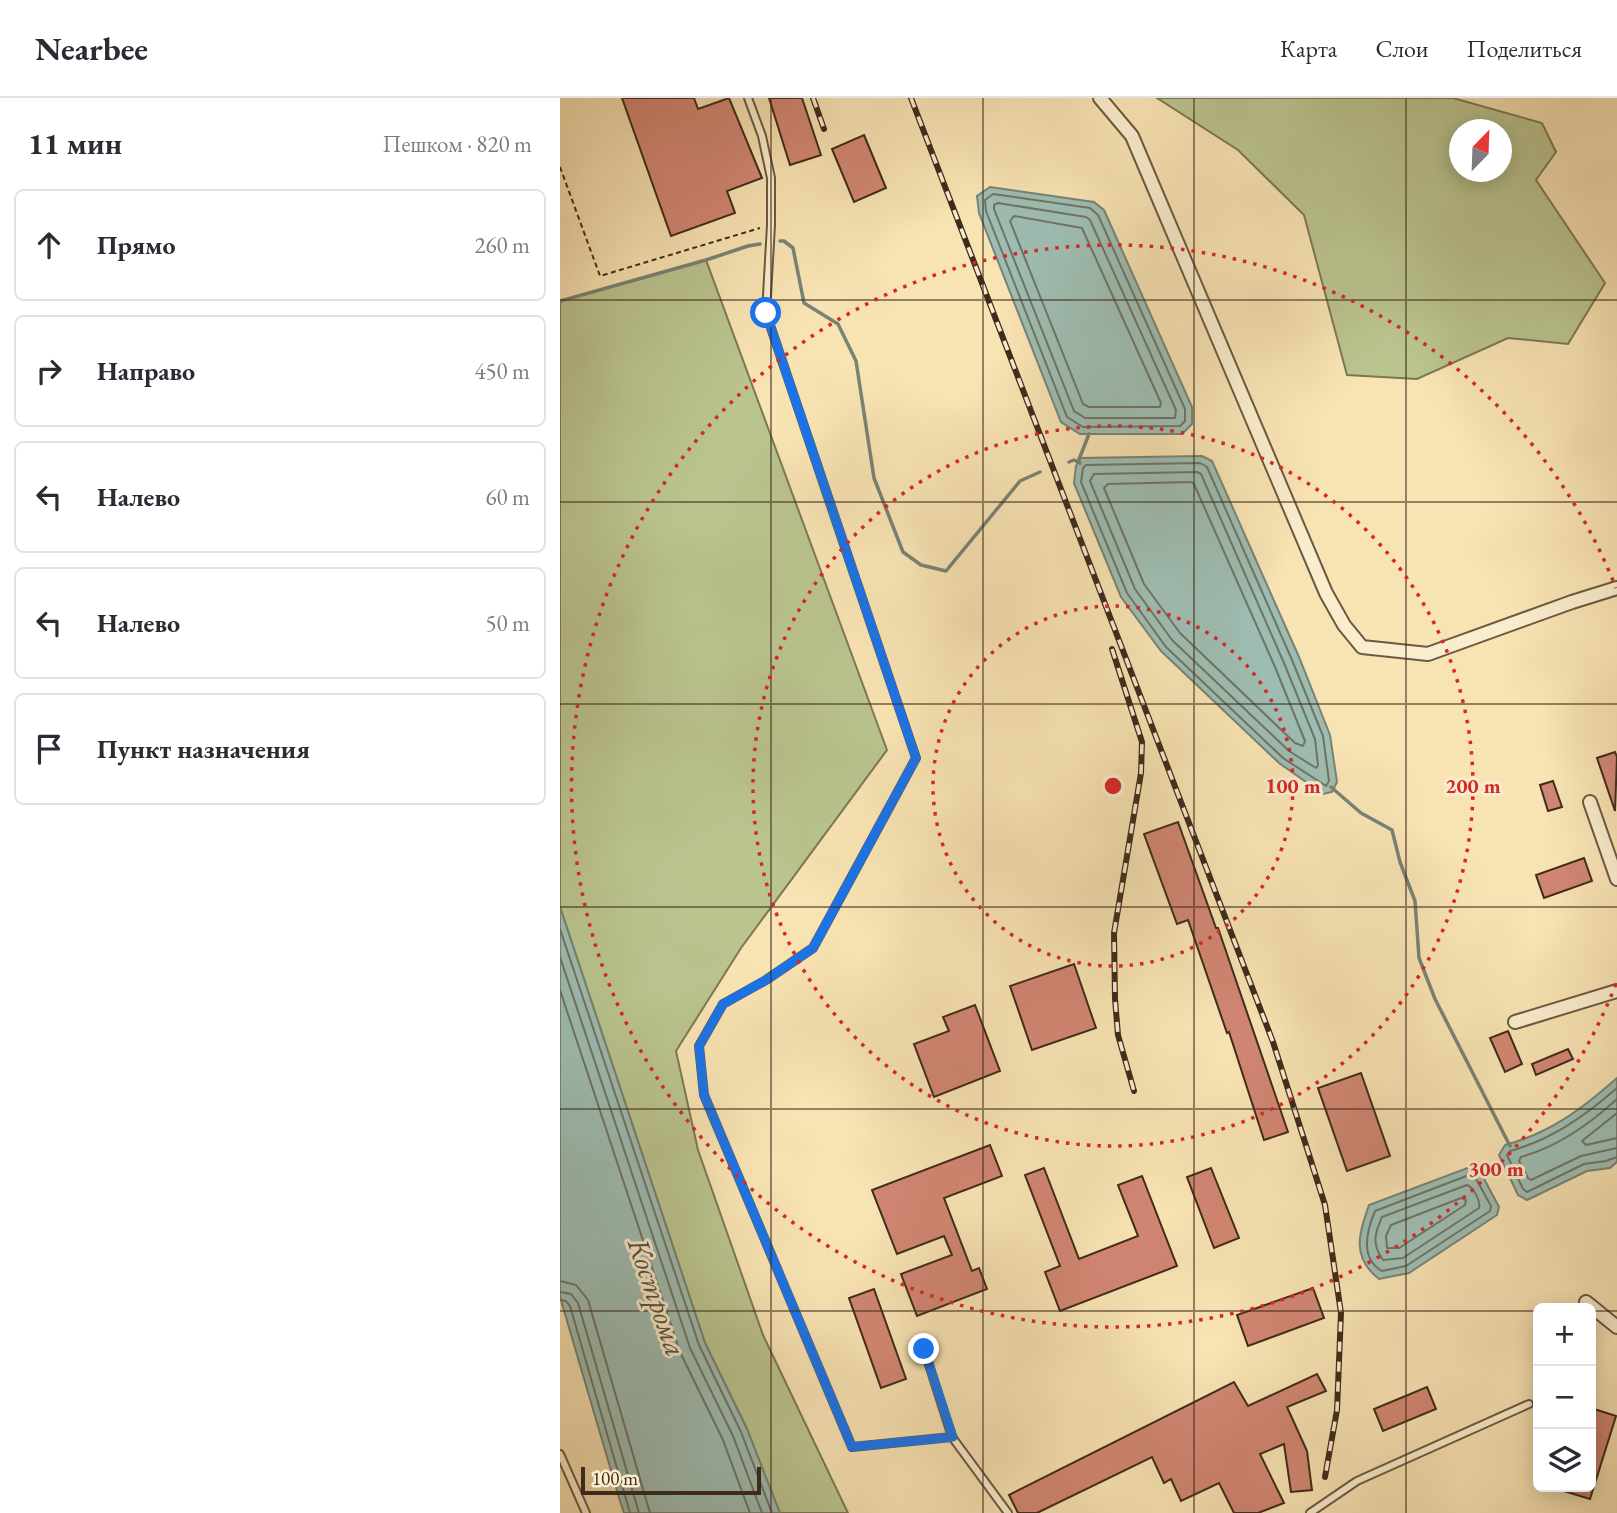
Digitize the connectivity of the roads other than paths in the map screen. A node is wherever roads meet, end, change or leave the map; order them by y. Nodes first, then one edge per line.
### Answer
1 (748, 98) edge
2 (1100, 98) edge
3 (1617, 588) edge
4 (1590, 802) dead end
5 (1617, 879) edge
6 (1617, 991) edge
7 (1515, 1022) dead end
8 (1586, 1301) dead end
9 (1617, 1327) edge
10 (924, 1349) dead end
11 (1529, 1404) dead end
12 (953, 1437) junction
13 (560, 1454) edge
14 (586, 1513) edge
15 (1008, 1513) edge
16 (1310, 1513) edge

1 - 12 lane
2 - 3 street
4 - 5 street
6 - 7 street
8 - 9 street
10 - 12 lane
11 - 16 lane
12 - 15 lane
13 - 14 lane

